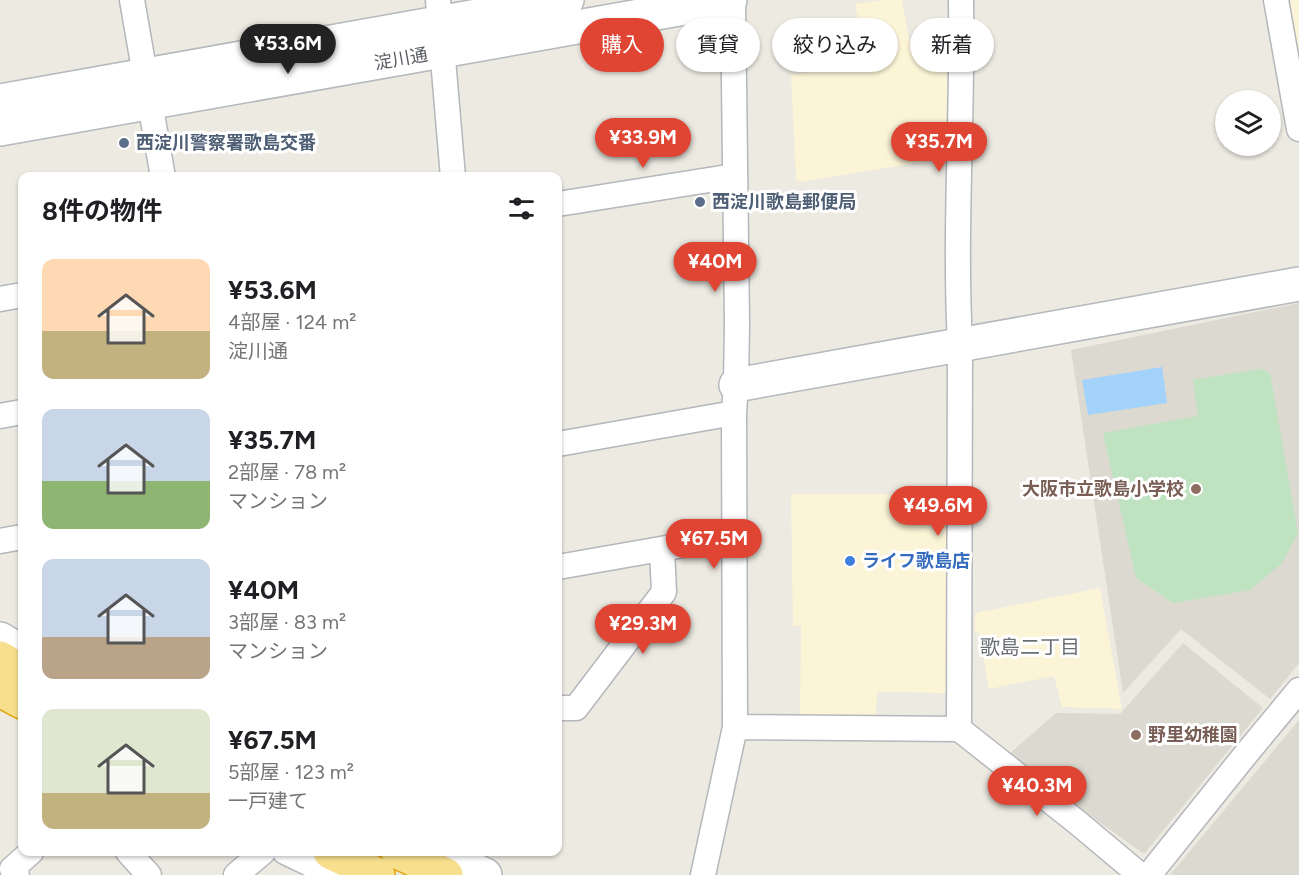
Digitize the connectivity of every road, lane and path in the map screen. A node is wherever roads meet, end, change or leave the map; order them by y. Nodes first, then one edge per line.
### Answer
1 (132, 0) edge
2 (567, 0) edge
3 (731, 0) edge
4 (961, 0) edge
5 (1276, 0) edge
6 (440, 24) edge
7 (147, 89) junction
8 (0, 101) edge
9 (0, 129) edge
10 (1299, 129) edge
11 (162, 172) edge
12 (453, 172) edge
13 (734, 176) junction
14 (562, 203) edge
15 (1299, 284) edge
16 (18, 296) edge
17 (0, 299) edge
18 (960, 344) junction
19 (735, 399) junction
20 (18, 413) edge
21 (0, 416) edge
22 (562, 443) edge
23 (735, 536) junction
24 (18, 538) edge
25 (0, 541) edge
26 (662, 550) junction
27 (562, 566) edge
28 (0, 639) edge
29 (18, 650) edge
30 (0, 658) edge
31 (18, 669) edge
32 (0, 690) edge
33 (1299, 690) edge
34 (18, 700) edge
35 (562, 708) edge
36 (735, 727) junction
37 (958, 729) junction
38 (27, 856) edge
39 (132, 856) edge
40 (257, 856) edge
41 (293, 856) edge
42 (338, 856) edge
43 (416, 856) edge
44 (445, 856) edge
45 (471, 868) edge
46 (17, 875) edge
47 (149, 875) edge
48 (236, 875) edge
49 (333, 875) edge
50 (378, 875) edge
51 (703, 875) edge
52 (1140, 875) edge
53 (1149, 875) edge

1 - 7 street
2 - 6 street, 淀川通
3 - 6 street, 淀川通
3 - 13 street
4 - 18 street
5 - 10 street
6 - 7 street, 淀川通
6 - 12 street
7 - 8 street, 淀川通
7 - 9 street, 淀川通
7 - 11 street
13 - 14 street
13 - 19 street
15 - 18 street
16 - 17 street
18 - 19 street
18 - 37 street
19 - 22 street
19 - 23 street
20 - 21 street
23 - 26 street
23 - 36 street
24 - 25 street
26 - 27 street
26 - 35 street
28 - 29 street
30 - 31 highway
32 - 34 highway
33 - 53 street
36 - 37 street
36 - 51 street
37 - 52 street
38 - 46 street
39 - 47 street
40 - 48 street
41 - 49 street
42 - 50 highway
43 - 45 highway
44 - 45 street

